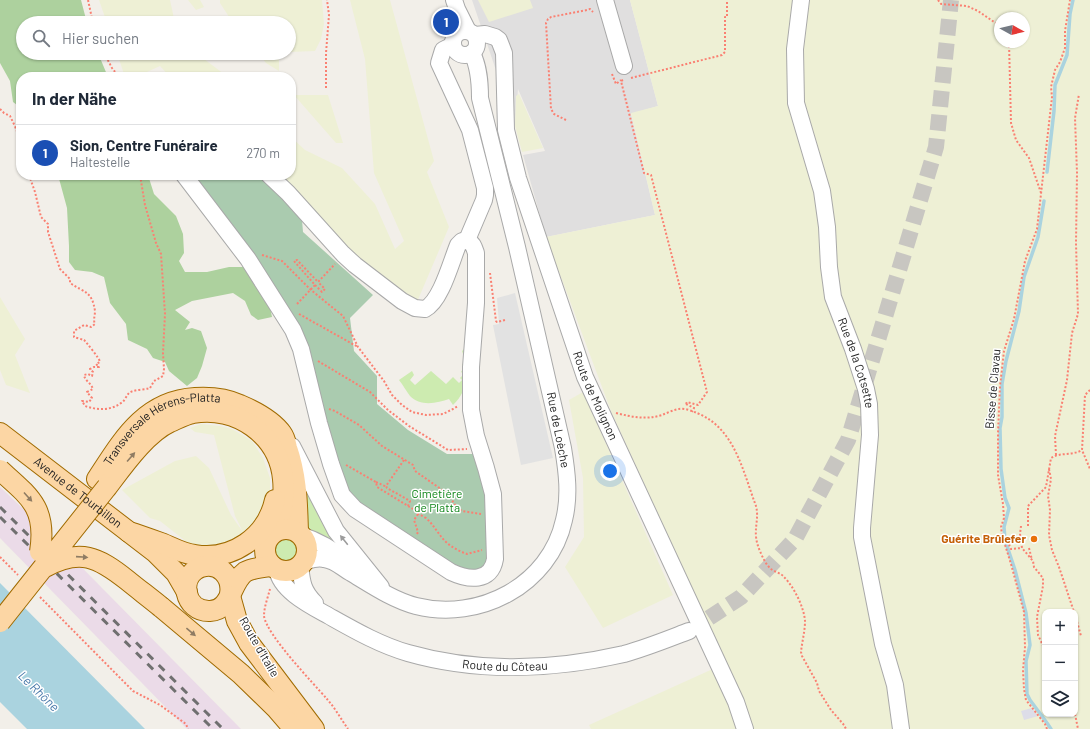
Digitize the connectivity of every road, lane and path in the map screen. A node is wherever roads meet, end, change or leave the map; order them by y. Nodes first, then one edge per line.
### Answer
1 (88, 0) edge
2 (327, 0) edge
3 (605, 0) edge
4 (727, 0) edge
5 (801, 0) edge
6 (938, 0) edge
7 (1070, 0) edge
8 (456, 4) edge
9 (595, 15) dead end
10 (91, 16) edge
11 (994, 22) edge
12 (466, 44) junction
13 (1009, 48) edge
14 (108, 60) edge
15 (115, 72) edge
16 (619, 73) junction
17 (326, 88) dead end
18 (1079, 94) dead end
19 (0, 109) edge
20 (566, 120) dead end
21 (16, 131) edge
22 (31, 180) edge
23 (141, 180) edge
24 (188, 180) edge
25 (274, 180) edge
26 (1041, 194) junction
27 (467, 240) junction
28 (240, 248) junction
29 (339, 260) dead end
30 (318, 282) junction
31 (315, 285) junction
32 (311, 290) junction
33 (298, 304) dead end
34 (283, 313) junction
35 (358, 347) junction
36 (303, 358) junction
37 (1090, 390) edge
38 (471, 392) junction
39 (600, 409) junction
40 (316, 411) junction
41 (692, 412) junction
42 (258, 430) junction
43 (0, 433) edge
44 (282, 434) junction
45 (481, 448) junction
46 (1082, 450) junction
47 (1056, 455) junction
48 (404, 460) junction
49 (331, 464) junction
50 (1049, 469) junction
51 (1090, 469) edge
52 (0, 470) edge
53 (376, 482) junction
54 (102, 483) junction
55 (387, 487) junction
56 (408, 506) junction
57 (418, 514) junction
58 (494, 516) junction
59 (1021, 526) dead end
60 (1028, 526) dead end
61 (129, 532) junction
62 (418, 532) dead end
63 (299, 533) junction
64 (272, 536) junction
65 (1005, 541) junction
66 (494, 547) junction
67 (1022, 548) junction
68 (1029, 548) dead end
69 (155, 552) junction
70 (0, 556) edge
71 (42, 559) junction
72 (1032, 561) junction
73 (302, 564) junction
74 (210, 566) junction
75 (274, 568) junction
76 (22, 579) dead end
77 (364, 580) junction
78 (233, 589) junction
79 (187, 592) junction
80 (386, 592) junction
81 (39, 596) dead end
82 (0, 601) edge
83 (200, 609) junction
84 (1074, 609) edge
85 (326, 614) junction
86 (0, 622) edge
87 (1078, 624) edge
88 (689, 631) tunnel mouth
89 (1081, 636) dead end
90 (249, 643) junction
91 (1043, 645) edge
92 (284, 690) junction
93 (1075, 717) edge
94 (188, 729) edge
95 (294, 729) edge
96 (314, 729) edge
97 (348, 729) edge
98 (745, 729) edge
99 (846, 729) edge
100 (901, 729) edge
101 (1047, 729) edge
102 (1078, 729) edge

1 - 10 path
2 - 17 path
3 - 16 street
4 - 16 path
5 - 100 street, Rue de la Cotsette
6 - 11 path
7 - 26 path, Bisse de Clavau
8 - 12 street, Rue de Loèche
9 - 20 path
12 - 27 street
12 - 39 street, Route de Molignon
12 - 80 street, Rue de Loèche
13 - 26 path
14 - 15 path
16 - 41 path
18 - 47 path
19 - 21 path
22 - 23 path
24 - 28 street
25 - 27 street
26 - 65 path, Bisse de Clavau
27 - 38 street
28 - 32 path
28 - 34 street
29 - 30 path
30 - 31 path
30 - 31 path
31 - 32 path
32 - 33 path
32 - 35 path
34 - 35 path
34 - 36 street
35 - 38 path
36 - 40 street
36 - 45 path
37 - 46 path
38 - 45 street
39 - 41 path
39 - 98 street, Route de Molignon
40 - 48 path
40 - 49 street
41 - 99 path
54 -> 42 main road, Transversale Hérens-Platta
42 - 61 main road
42 - 64 main road, Transversale Hérens-Platta
43 - 61 main road, Avenue de Tourbillon
44 - 54 main road, Transversale Hérens-Platta
44 - 63 main road
80 -> 44 street
45 - 58 street
46 - 47 path
46 - 51 path
47 - 50 path
48 - 55 path
48 - 58 path
49 - 53 path
49 - 66 street
50 - 60 path
50 - 84 path
52 -> 71 main road, bridge
53 - 55 path
53 - 56 path
54 - 71 main road, Transversale Hérens-Platta
55 - 56 path
56 - 57 path
57 - 62 path
57 - 66 path
58 - 66 street
59 - 67 path
61 - 69 main road, Avenue de Tourbillon
63 - 64 main road
63 - 73 main road
63 - 77 street, Rue de Loèche
64 - 74 main road
64 - 75 main road
65 - 67 path
65 - 101 path, Bisse de Clavau
67 - 72 path
68 - 72 path
69 - 74 main road, Avenue de Tourbillon
69 - 79 main road, Avenue de Tourbillon
70 - 76 path
71 - 82 main road, Transversale Hérens-Platta
71 - 86 main road, Transversale Hérens-Platta, bridge
71 -> 95 main road, bridge
72 - 91 path
73 - 75 main road
73 - 77 street, Rue de Loèche
73 - 85 street, Route du Côteau
74 - 78 main road
74 - 79 main road
75 - 78 main road
75 - 85 street, Route du Côteau
75 - 97 path
77 - 80 street, Rue de Loèche
78 - 83 main road
78 - 90 main road, Route d'Italie
78 - 92 main road, Route d'Italie
79 - 83 main road
81 - 94 path
83 - 90 main road, Route d'Italie
85 - 88 street, Route du Côteau
87 - 89 path
90 - 92 main road, Route d'Italie
92 - 96 main road, Route d'Italie
93 - 102 path

